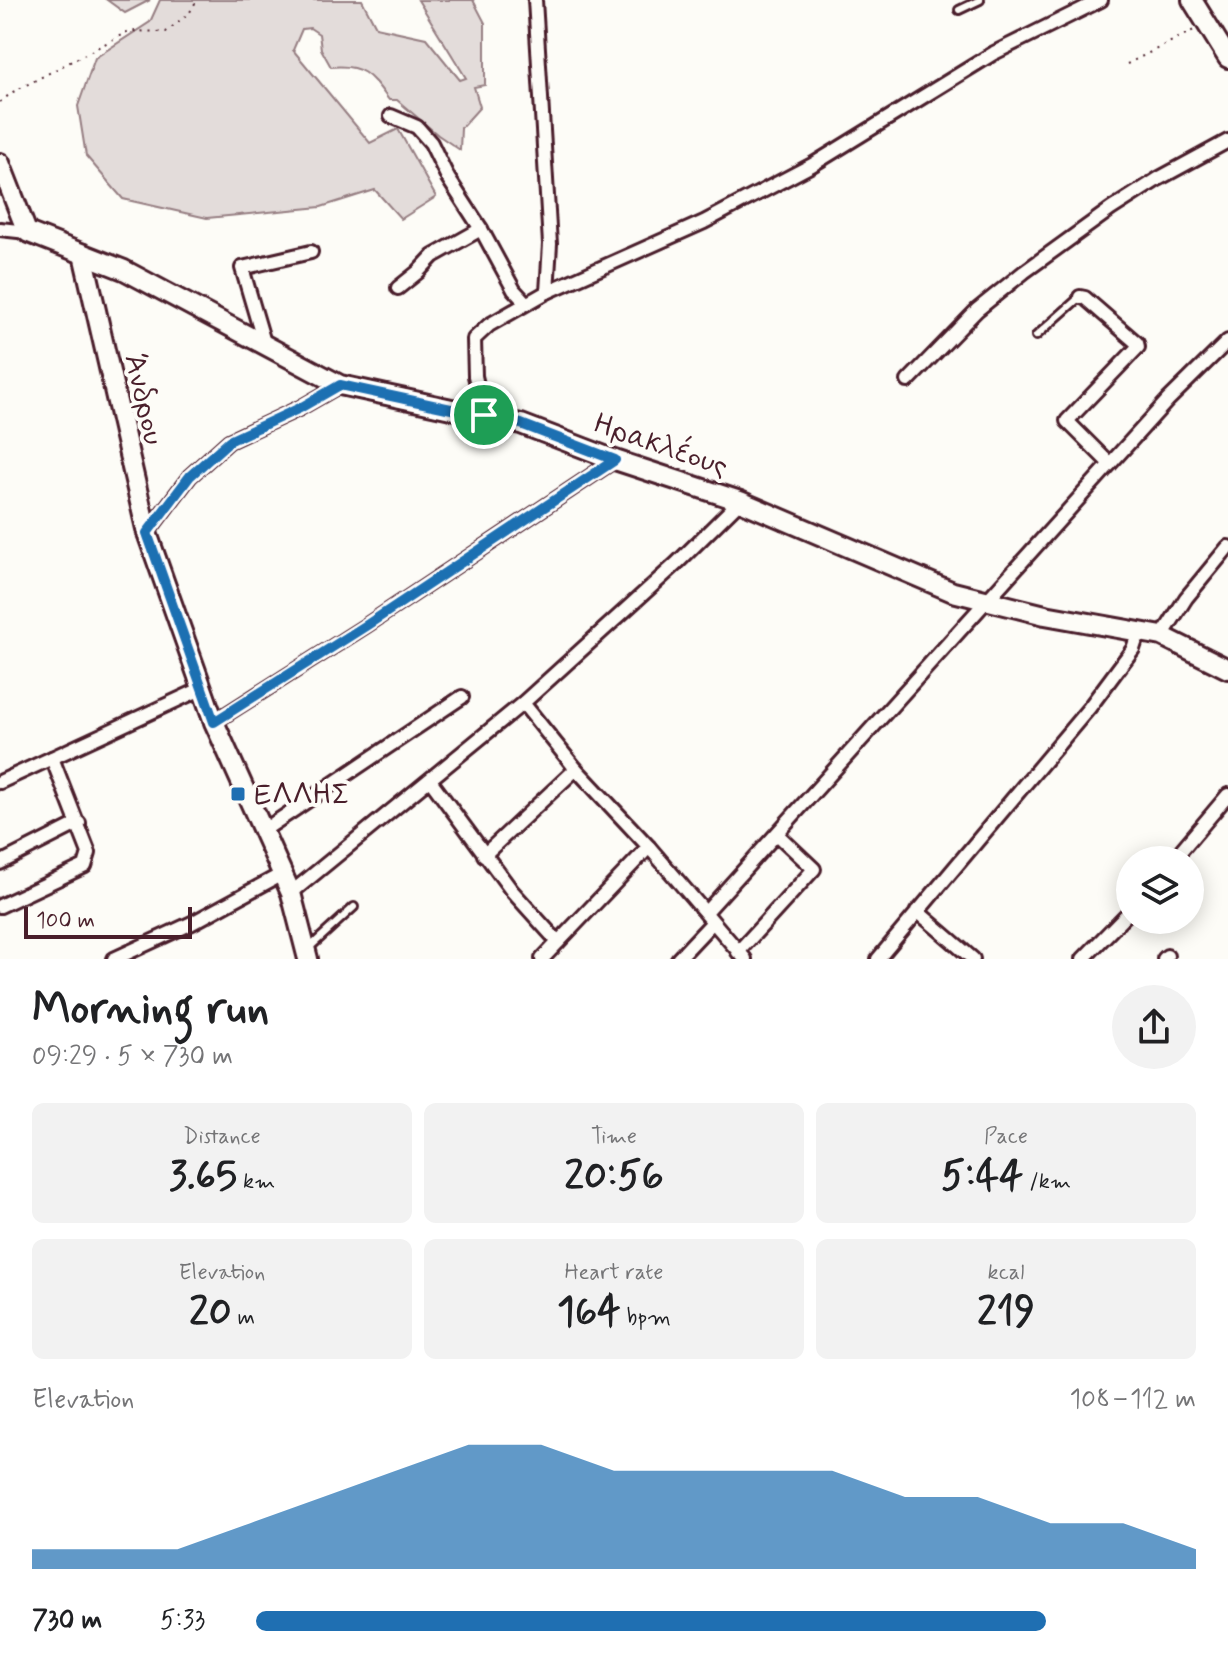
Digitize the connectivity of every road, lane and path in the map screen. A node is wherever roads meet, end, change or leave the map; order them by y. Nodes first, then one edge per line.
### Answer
1 (197, 0) edge
2 (535, 0) edge
3 (980, 0) edge
4 (1101, 0) edge
5 (1192, 0) edge
6 (959, 10) dead end
7 (1207, 24) junction
8 (1228, 58) edge
9 (1127, 64) dead end
10 (0, 102) edge
11 (391, 116) dead end
12 (1228, 141) edge
13 (0, 163) edge
14 (0, 229) edge
15 (481, 229) junction
16 (27, 232) junction
17 (311, 252) dead end
18 (83, 254) junction
19 (398, 288) dead end
20 (547, 292) junction
21 (1080, 297) joint
22 (526, 303) junction
23 (1036, 336) dead end
24 (1228, 341) edge
25 (265, 346) junction
26 (908, 381) dead end
27 (340, 385) junction
28 (484, 415) junction
29 (615, 460) junction
30 (1110, 464) junction
31 (740, 501) junction
32 (147, 533) junction
33 (1228, 547) edge
34 (984, 601) junction
35 (1139, 631) junction
36 (1162, 636) junction
37 (1228, 669) edge
38 (201, 689) junction
39 (462, 697) dead end
40 (523, 703) junction
41 (214, 722) junction
42 (52, 758) junction
43 (576, 769) junction
44 (430, 780) junction
45 (0, 782) edge
46 (1228, 795) edge
47 (79, 823) junction
48 (264, 830) junction
49 (778, 835) junction
50 (1185, 846) edge
51 (649, 847) junction
52 (484, 855) junction
53 (0, 863) edge
54 (282, 874) junction
55 (291, 893) junction
56 (0, 906) edge
57 (354, 907) dead end
58 (917, 911) junction
59 (709, 918) junction
60 (1116, 925) edge
61 (558, 942) junction
62 (307, 954) edge
63 (741, 955) edge
64 (114, 959) edge
65 (542, 959) edge
66 (678, 959) edge
67 (878, 959) edge
68 (973, 959) edge
69 (1083, 959) edge

1 - 10 path
2 - 20 street
3 - 6 lane
4 - 20 street
5 - 7 street
7 - 8 street
7 - 9 path
11 - 15 street
12 - 26 street
13 - 16 street
14 - 16 street
15 - 19 street
15 - 22 street
16 - 18 street, Ηρακλέους
17 - 25 street
18 - 25 street, Ηρακλέους
18 - 32 street, Άνδρου
20 - 22 street
21 - 23 lane
21 - 30 street
22 - 28 street
24 - 30 street
25 - 27 street, Ηρακλέους
27 - 28 street, Ηρακλέους
27 - 32 street
28 - 29 street, Ηρακλέους
29 - 31 street, Ηρακλέους
29 - 41 street
30 - 34 street
31 - 34 street, Ηρακλέους
31 - 40 street
32 - 38 street, Άνδρου
33 - 36 street
34 - 35 street, Ηρακλέους
34 - 49 street
35 - 36 street, Ηρακλέους
35 - 58 street
36 - 37 street, Ηρακλέους
38 - 41 street, Άνδρου
38 - 42 street
39 - 48 street
40 - 43 street
40 - 44 street
41 - 48 street, Άνδρου
42 - 45 street
42 - 47 street
43 - 51 street
43 - 52 street
44 - 52 street
44 - 55 street
46 - 50 street
47 - 53 street
47 - 56 street
48 - 54 street, Άνδρου
49 - 59 street
49 - 63 street
51 - 59 street
51 - 61 street
52 - 61 street
54 - 55 street, Άνδρου
54 - 64 street
55 - 62 street, Άνδρου
57 - 62 lane
58 - 67 street
58 - 68 street
59 - 63 street
59 - 66 street
60 - 69 street
61 - 65 street

